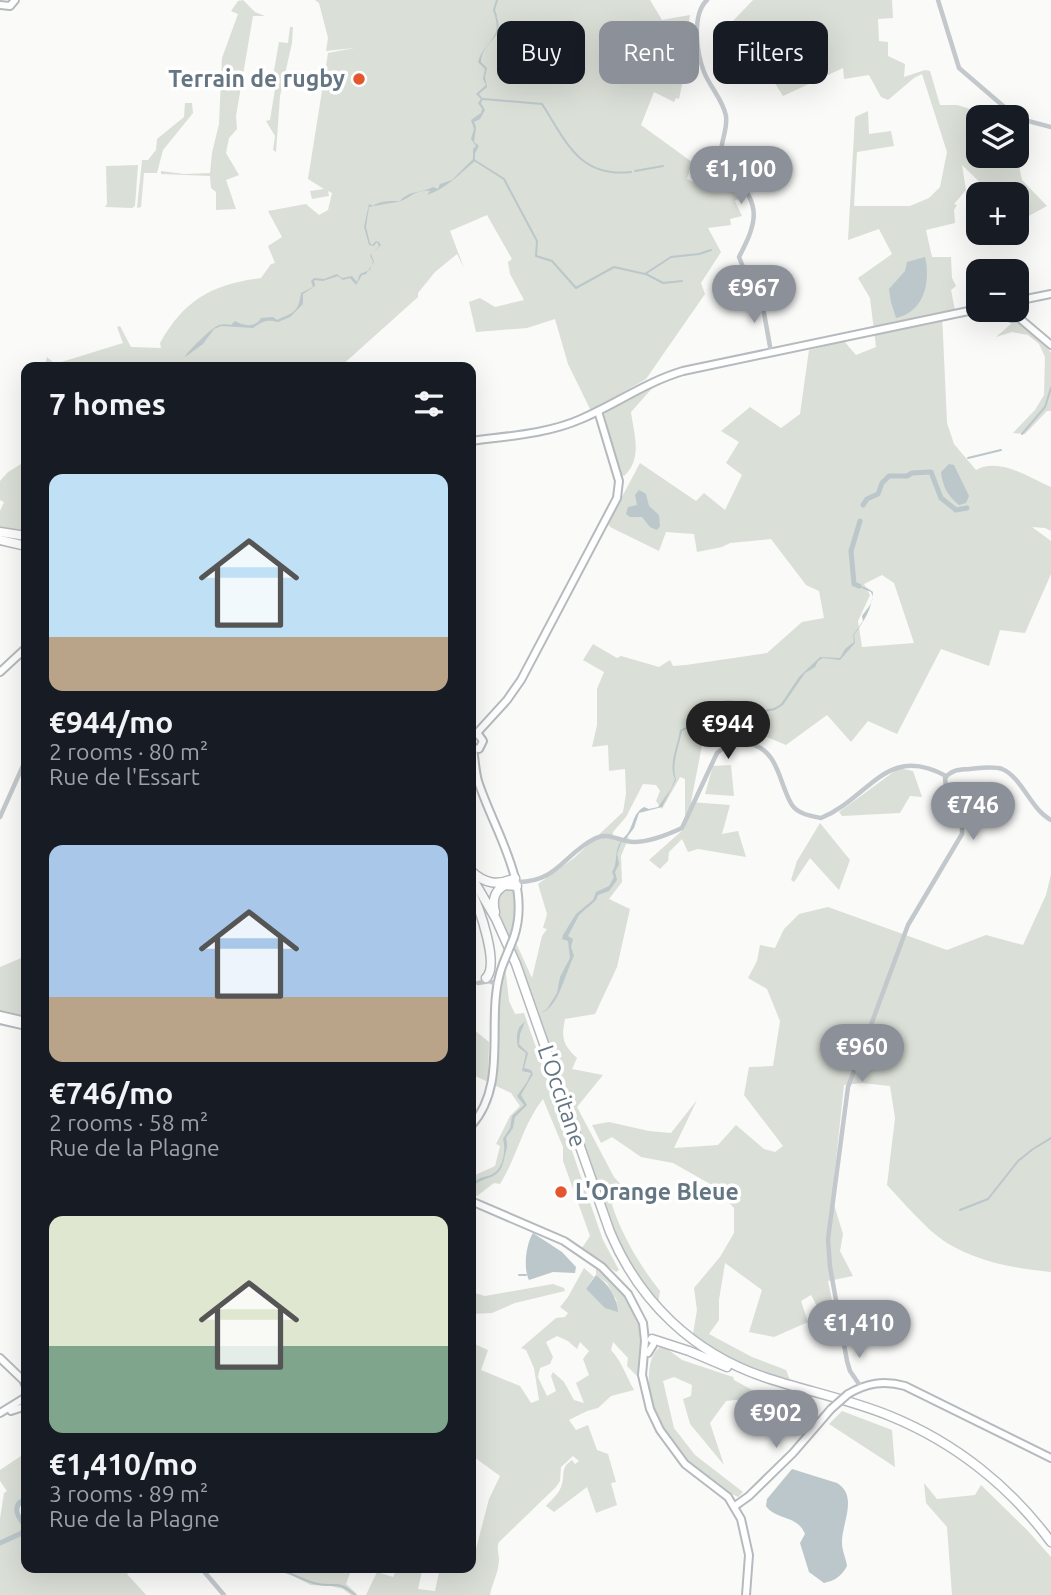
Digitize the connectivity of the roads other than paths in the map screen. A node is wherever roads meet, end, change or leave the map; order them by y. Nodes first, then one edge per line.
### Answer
1 (15, 0) edge
2 (707, 0) edge
3 (938, 0) edge
4 (1, 8) edge
5 (1002, 105) edge
6 (1029, 121) edge
7 (1051, 127) edge
8 (1050, 294) edge
9 (1029, 303) edge
10 (966, 311) edge
11 (1029, 319) edge
12 (1051, 345) edge
13 (771, 352) junction
14 (598, 411) junction
15 (476, 440) edge
16 (0, 535) edge
17 (21, 536) edge
18 (21, 542) edge
19 (21, 652) edge
20 (0, 671) edge
21 (476, 736) edge
22 (476, 748) edge
23 (476, 769) edge
24 (21, 770) edge
25 (946, 776) junction
26 (0, 817) edge
27 (1051, 820) edge
28 (476, 876) edge
29 (516, 882) junction
30 (476, 883) edge
31 (476, 894) edge
32 (476, 904) edge
33 (502, 932) junction
34 (482, 981) junction
35 (476, 984) edge
36 (497, 986) junction
37 (0, 1015) edge
38 (0, 1020) edge
39 (21, 1022) edge
40 (21, 1023) edge
41 (476, 1120) edge
42 (476, 1201) edge
43 (651, 1342) junction
44 (1, 1360) edge
45 (727, 1367) junction
46 (21, 1374) edge
47 (21, 1378) edge
48 (861, 1387) junction
49 (644, 1388) junction
50 (21, 1403) edge
51 (0, 1415) edge
52 (1051, 1458) edge
53 (734, 1506) junction
54 (1051, 1542) edge
55 (1051, 1550) edge
56 (205, 1573) edge
57 (224, 1595) edge
58 (746, 1595) edge

1 - 4 main road
2 - 13 street
3 - 5 street
6 - 7 street
8 - 9 main road
10 - 13 main road
11 - 12 main road
13 - 14 main road
14 - 15 main road
14 - 21 main road
16 - 17 highway
16 - 18 highway
19 - 20 main road
21 - 22 main road
23 - 29 main road
24 - 26 street
25 - 27 street
25 - 29 street
25 - 48 street
28 - 29 highway
29 - 33 highway
29 - 36 main road, bridge
30 - 33 highway, L'Occitane
31 - 45 highway, L'Occitane
32 - 34 highway
33 - 54 highway, L'Occitane
34 - 35 street
34 - 36 street
36 - 41 main road
37 - 39 main road
38 - 40 main road
42 - 43 main road
43 - 45 highway
43 - 49 main road
43 - 49 main road
44 - 46 main road
44 - 47 main road
45 - 55 highway, L'Occitane
48 - 52 main road
48 - 53 main road, bridge
49 - 53 main road
50 - 51 main road
53 - 58 main road
56 - 57 street

